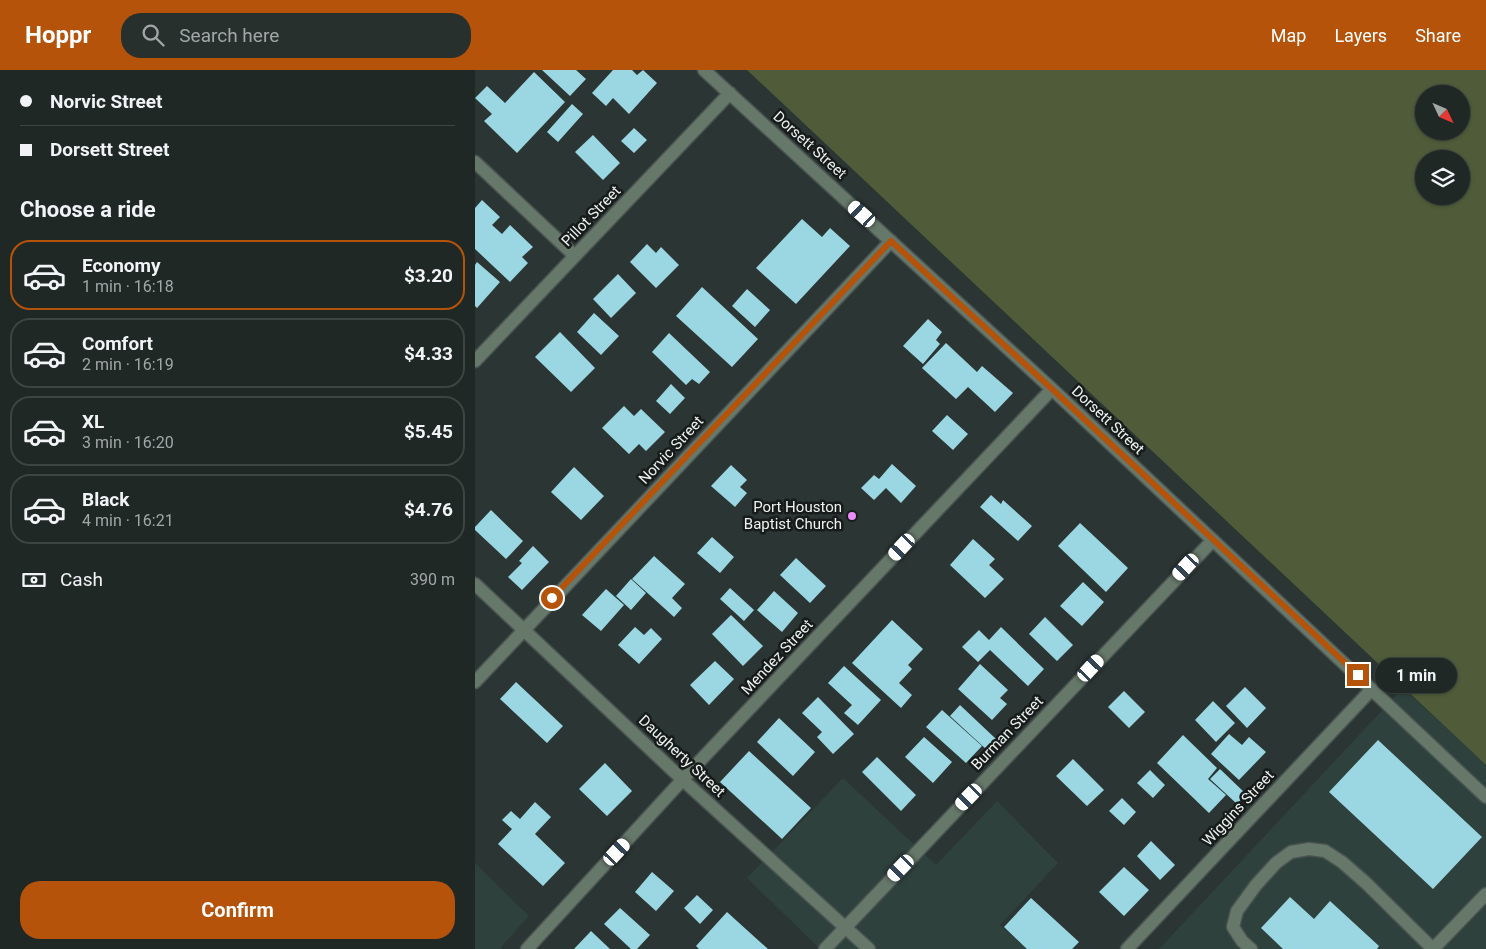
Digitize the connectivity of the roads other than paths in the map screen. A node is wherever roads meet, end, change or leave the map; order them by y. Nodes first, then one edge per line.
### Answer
1 (705, 70) edge
2 (730, 93) junction
3 (475, 162) edge
4 (891, 241) junction
5 (575, 256) junction
6 (475, 361) edge
7 (1052, 389) junction
8 (1213, 540) junction
9 (475, 584) edge
10 (524, 628) junction
11 (475, 682) edge
12 (1372, 689) junction
13 (683, 780) junction
14 (1486, 797) edge
15 (1486, 894) edge
16 (845, 927) junction
17 (1438, 947) edge
18 (527, 949) edge
19 (825, 949) edge
20 (869, 949) edge
21 (1127, 949) edge
22 (1251, 949) edge

1 - 2 street, Dorsett Street
2 - 4 street, Dorsett Street
2 - 5 street, Pillot Street
3 - 5 street
4 - 7 street, Dorsett Street
4 - 10 street, Norvic Street
5 - 6 street, Pillot Street
7 - 8 street, Dorsett Street
7 - 13 street, Mendez Street
8 - 12 street, Dorsett Street
8 - 16 street, Burman Street
9 - 10 street, Daugherty Street
10 - 11 street, Norvic Street
10 - 13 street, Daugherty Street
12 - 14 street, Dorsett Street
12 - 21 street, Wiggins Street
13 - 16 street, Daugherty Street
13 - 18 street, Mendez Street
15 - 17 street
16 - 19 street, Burman Street
16 - 20 street, Daugherty Street
17 - 22 street

